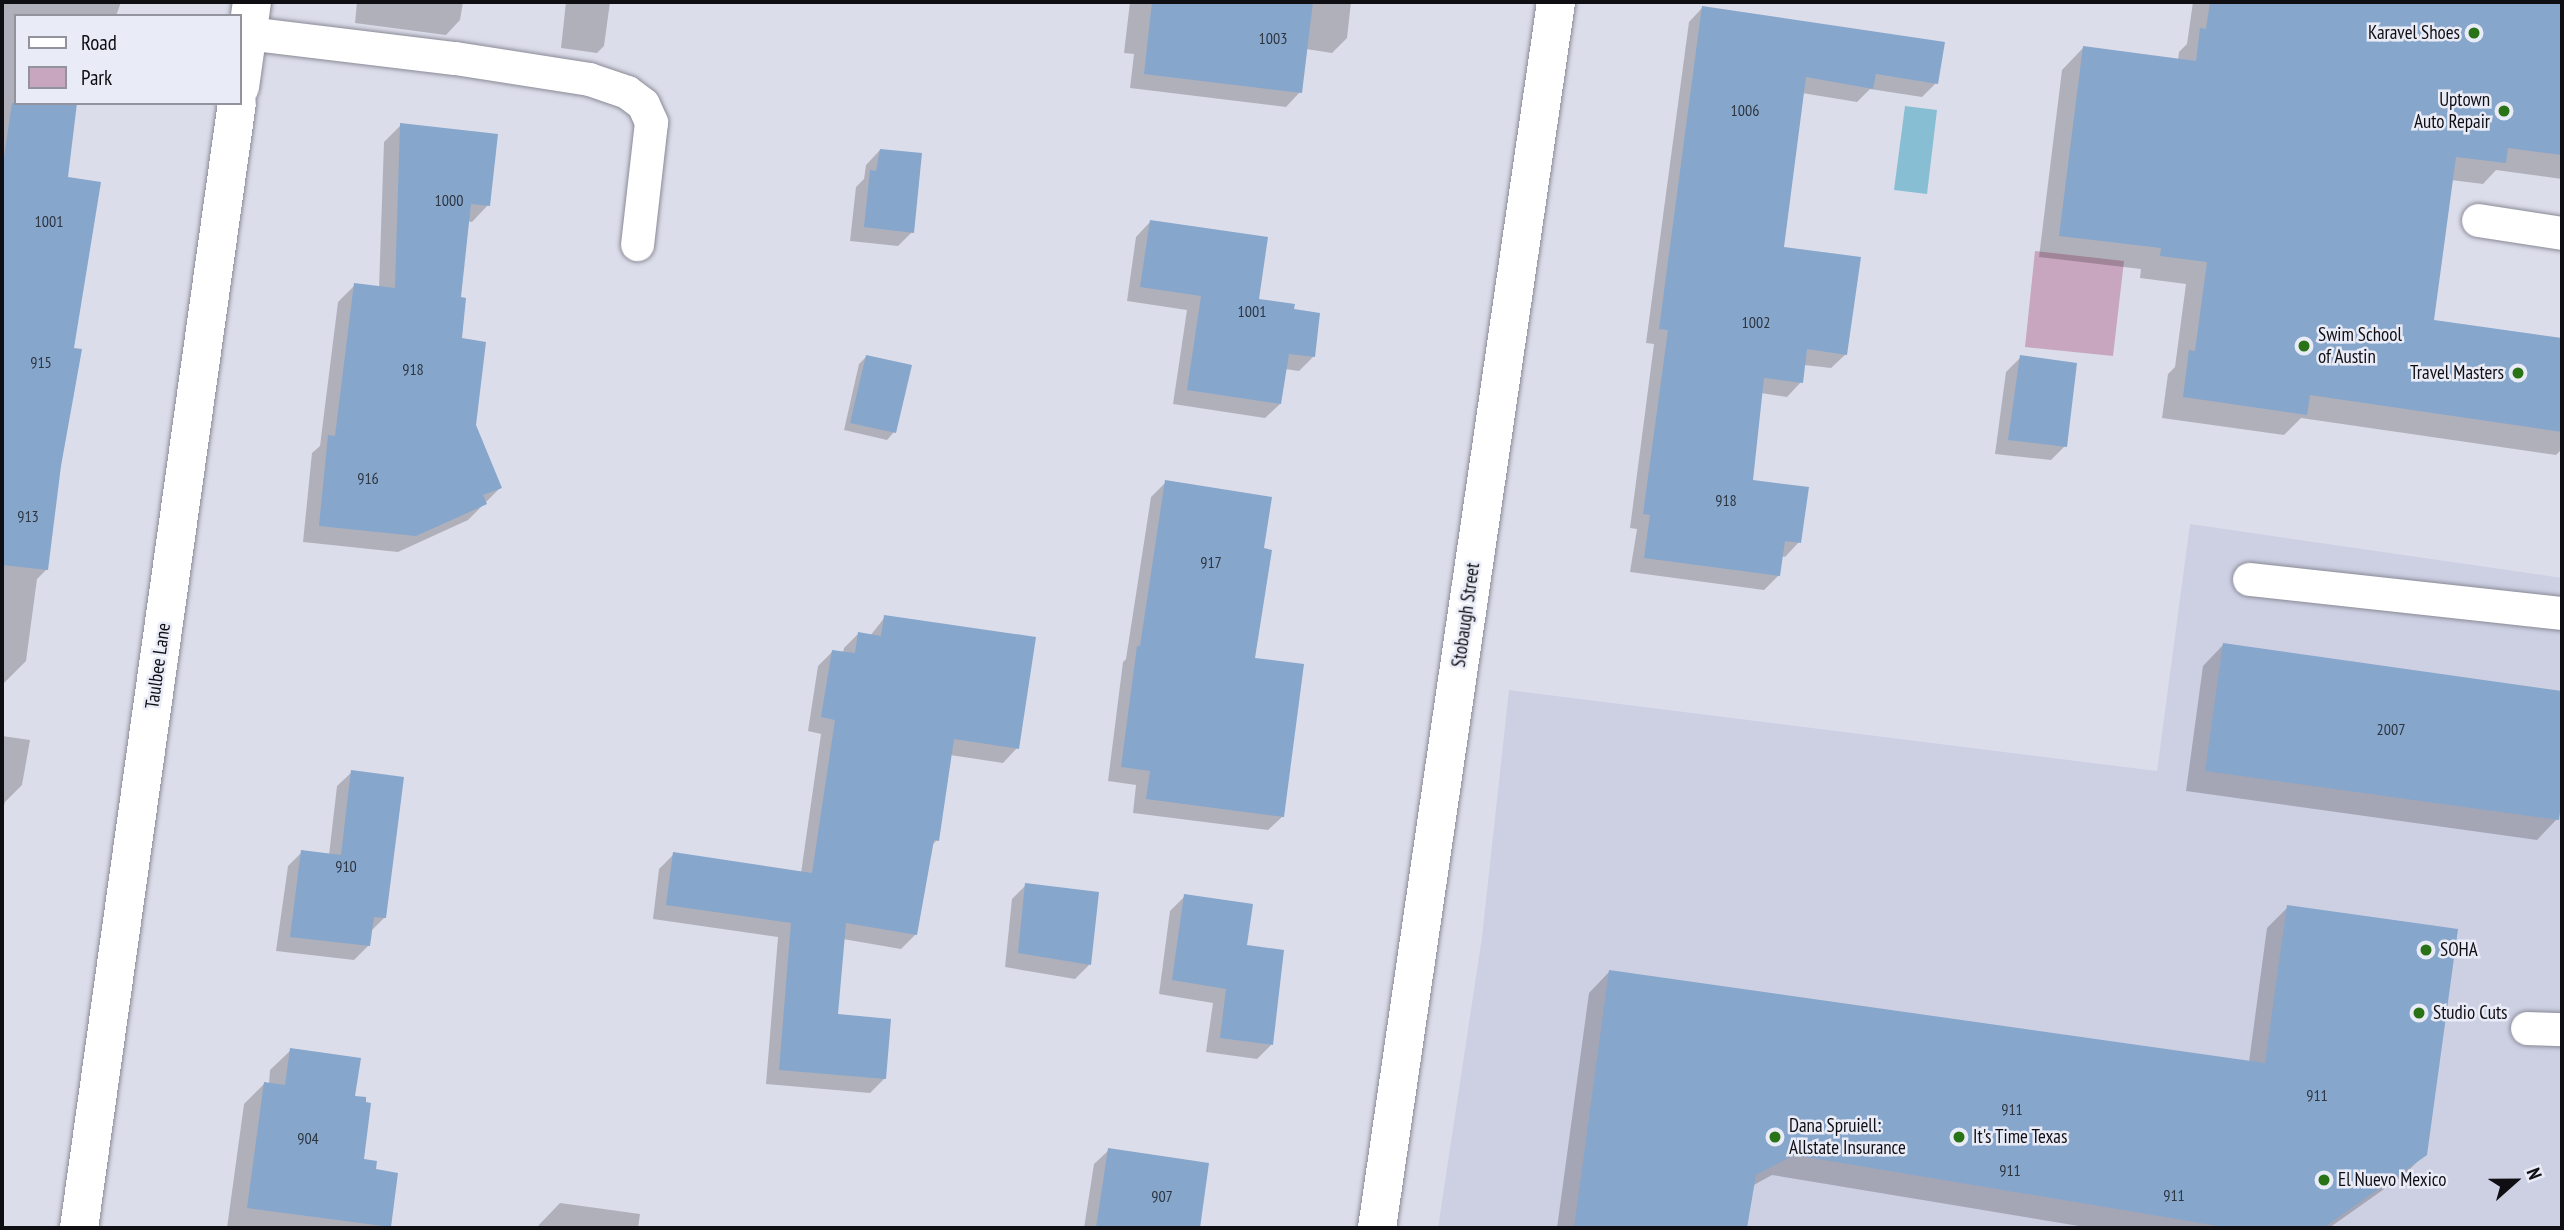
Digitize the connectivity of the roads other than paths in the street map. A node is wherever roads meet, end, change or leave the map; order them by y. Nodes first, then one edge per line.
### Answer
1 (1556, 2) edge
2 (250, 18) edge
3 (242, 73) edge
4 (237, 105) edge
5 (2478, 220) dead end
6 (2562, 233) edge
7 (637, 244) dead end
8 (2249, 579) dead end
9 (2562, 613) edge
10 (2526, 1028) dead end
11 (2562, 1029) edge
12 (79, 1228) edge
13 (1377, 1228) edge

1 - 13 street, Stobaugh Street
2 - 3 street
2 - 7 lane
4 - 12 street, Taulbee Lane
5 - 6 lane
8 - 9 lane
10 - 11 lane

